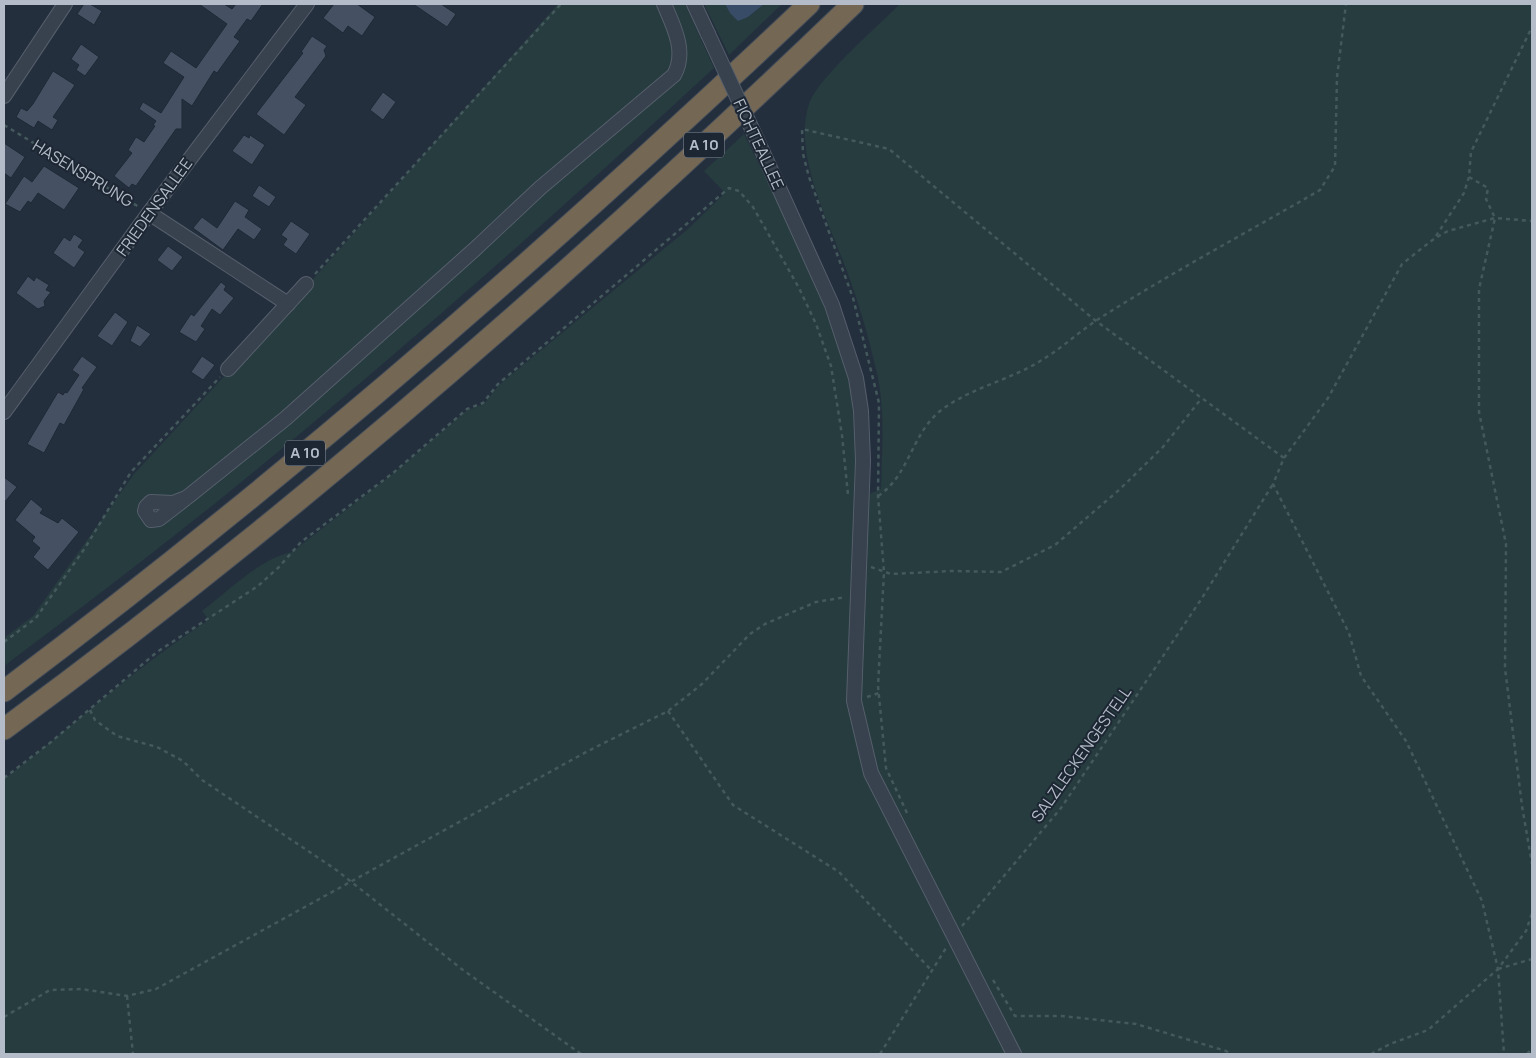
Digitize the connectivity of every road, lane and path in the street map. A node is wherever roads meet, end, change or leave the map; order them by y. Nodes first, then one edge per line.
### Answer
1 (65, 4) edge
2 (307, 4) edge
3 (561, 4) edge
4 (664, 4) edge
5 (694, 4) edge
6 (809, 4) edge
7 (853, 4) edge
8 (1346, 4) edge
9 (1532, 27) edge
10 (4, 96) edge
11 (4, 125) edge
12 (1469, 177) junction
13 (149, 213) junction
14 (1495, 218) junction
15 (1532, 221) edge
16 (1435, 238) junction
17 (306, 284) joint
18 (288, 304) junction
19 (1096, 321) junction
20 (228, 369) joint
21 (1201, 398) junction
22 (4, 412) edge
23 (1284, 458) junction
24 (1273, 484) junction
25 (878, 496) junction
26 (186, 498) dead end
27 (862, 500) junction
28 (860, 563) junction
29 (884, 572) junction
30 (858, 597) junction
31 (4, 642) edge
32 (4, 691) edge
33 (90, 710) junction
34 (668, 711) junction
35 (4, 730) edge
36 (4, 778) edge
37 (909, 816) dead end
38 (1532, 864) edge
39 (350, 882) junction
40 (1532, 913) edge
41 (957, 919) dead end
42 (957, 931) junction
43 (1532, 960) edge
44 (1498, 969) junction
45 (932, 971) junction
46 (990, 976) dead end
47 (126, 996) junction
48 (4, 1017) edge
49 (1532, 1049) edge
50 (133, 1054) edge
51 (581, 1054) edge
52 (880, 1054) edge
53 (1014, 1054) edge
54 (1230, 1054) edge
55 (1371, 1054) edge
56 (1504, 1054) edge
57 (1527, 1054) edge

1 - 10 street
2 - 13 street, FRIEDENSALLEE
3 - 17 path
4 - 26 street
5 - 27 street, FICHTEALLEE, bridge
6 - 32 highway, A 10
7 - 35 highway, A 10
8 - 19 path
9 - 12 path
11 - 13 path, HASENSPRUNG
12 - 14 path
12 - 16 path
13 - 18 street, HASENSPRUNG
13 - 22 street, FRIEDENSALLEE
14 - 15 path
14 - 16 path
14 - 38 path
16 - 23 path, SALZLECKENGESTELL
17 - 18 street
18 - 20 street
19 - 21 path
19 - 25 path
19 - 25 path
20 - 31 path
21 - 23 path
21 - 29 path
23 - 24 path, SALZLECKENGESTELL
24 - 42 path, SALZLECKENGESTELL
24 - 44 path
25 - 27 path
25 - 29 path
27 - 28 street, FICHTEALLEE
27 - 33 path
28 - 29 path
28 - 30 street, FICHTEALLEE
29 - 37 path
30 - 34 path
30 - 42 street, FICHTEALLEE
33 - 36 path
33 - 39 path
34 - 39 path
34 - 45 path
39 - 47 path
39 - 51 path
40 - 44 path
41 - 42 path
42 - 45 path, SALZLECKENGESTELL
42 - 53 street, FICHTEALLEE
43 - 44 path
44 - 55 path
44 - 56 path
45 - 52 path, SALZLECKENGESTELL
46 - 54 path
47 - 48 path
47 - 50 path
49 - 57 path

